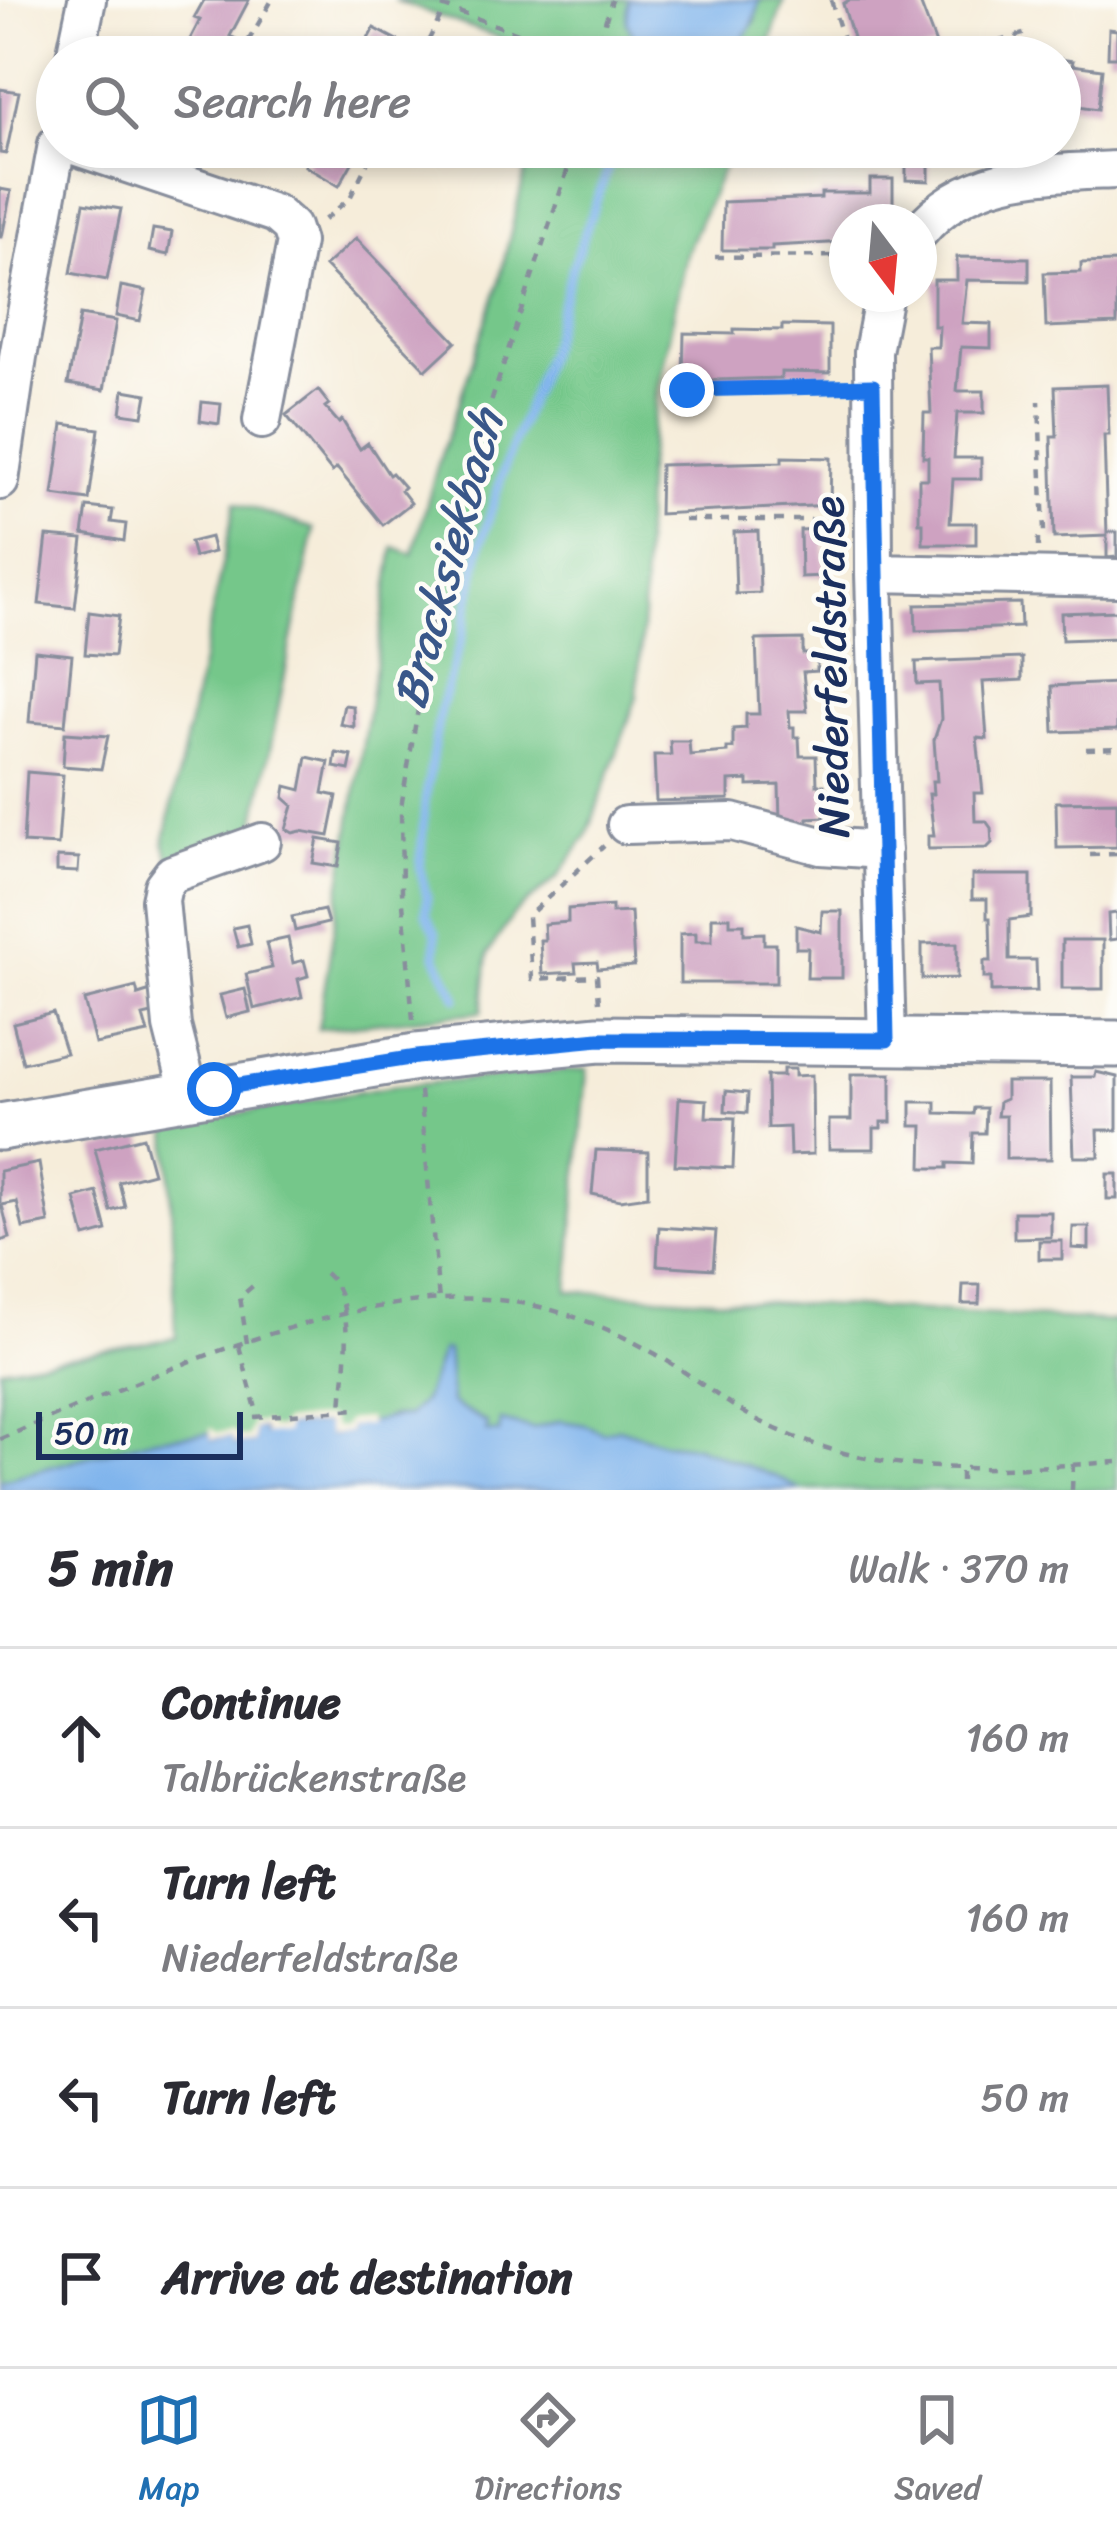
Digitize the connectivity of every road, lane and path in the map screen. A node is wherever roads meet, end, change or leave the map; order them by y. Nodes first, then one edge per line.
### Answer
1 (87, 0) edge
2 (272, 0) edge
3 (425, 0) edge
4 (463, 0) edge
5 (612, 0) edge
6 (831, 0) edge
7 (445, 8) junction
8 (460, 12) junction
9 (1030, 32) dead end
10 (79, 36) edge
11 (251, 36) edge
12 (431, 36) edge
13 (529, 36) edge
14 (598, 36) edge
15 (842, 36) edge
16 (1017, 36) edge
17 (53, 168) edge
18 (139, 168) edge
19 (365, 168) edge
20 (568, 168) edge
21 (976, 168) edge
22 (1117, 170) edge
23 (986, 185) junction
24 (937, 216) edge
25 (296, 242) junction
26 (829, 256) edge
27 (715, 257) dead end
28 (881, 312) edge
29 (873, 386) junction
30 (687, 390) dead end
31 (1039, 401) dead end
32 (262, 419) dead end
33 (0, 481) edge
34 (684, 520) dead end
35 (874, 520) junction
36 (874, 573) junction
37 (1038, 577) junction
38 (1117, 578) edge
39 (1117, 748) edge
40 (1086, 749) dead end
41 (626, 825) joint
42 (262, 842) dead end
43 (882, 850) junction
44 (1117, 854) edge
45 (1090, 855) dead end
46 (599, 1014) dead end
47 (887, 1040) junction
48 (1117, 1044) edge
49 (416, 1057) junction
50 (189, 1093) junction
51 (0, 1127) edge
52 (326, 1273) dead end
53 (255, 1283) dead end
54 (439, 1301) junction
55 (344, 1313) junction
56 (243, 1344) junction
57 (342, 1409) junction
58 (356, 1409) dead end
59 (0, 1439) edge
60 (1117, 1462) edge
61 (1072, 1465) junction
62 (961, 1471) junction
63 (962, 1490) edge
64 (1072, 1490) edge

1 - 10 street
2 - 11 path
3 - 7 path
4 - 8 path
5 - 14 path
6 - 15 path
7 - 8 path
7 - 12 path
8 - 13 path
9 - 16 path
17 - 33 street
18 - 25 street
19 - 25 path
20 - 49 path
21 - 23 path
22 - 23 street
23 - 24 street
25 - 32 street
26 - 27 path
28 - 29 street, Niederfeldstraße
29 - 30 path
29 - 35 street, Niederfeldstraße
31 - 37 path
34 - 35 path
35 - 36 street, Niederfeldstraße
36 - 37 street
36 - 43 street, Niederfeldstraße
37 - 38 street
39 - 40 path
41 - 43 street
41 - 46 path
42 - 50 street
43 - 47 street, Niederfeldstraße
44 - 45 path
47 - 48 main road
47 - 49 main road
49 - 50 main road
49 - 54 path
50 - 51 main road
52 - 55 path
53 - 56 path
54 - 55 path
54 - 62 path
55 - 56 path
55 - 57 path
56 - 57 path
56 - 59 path
57 - 58 path
60 - 61 path
61 - 62 path
61 - 64 path
62 - 63 path

